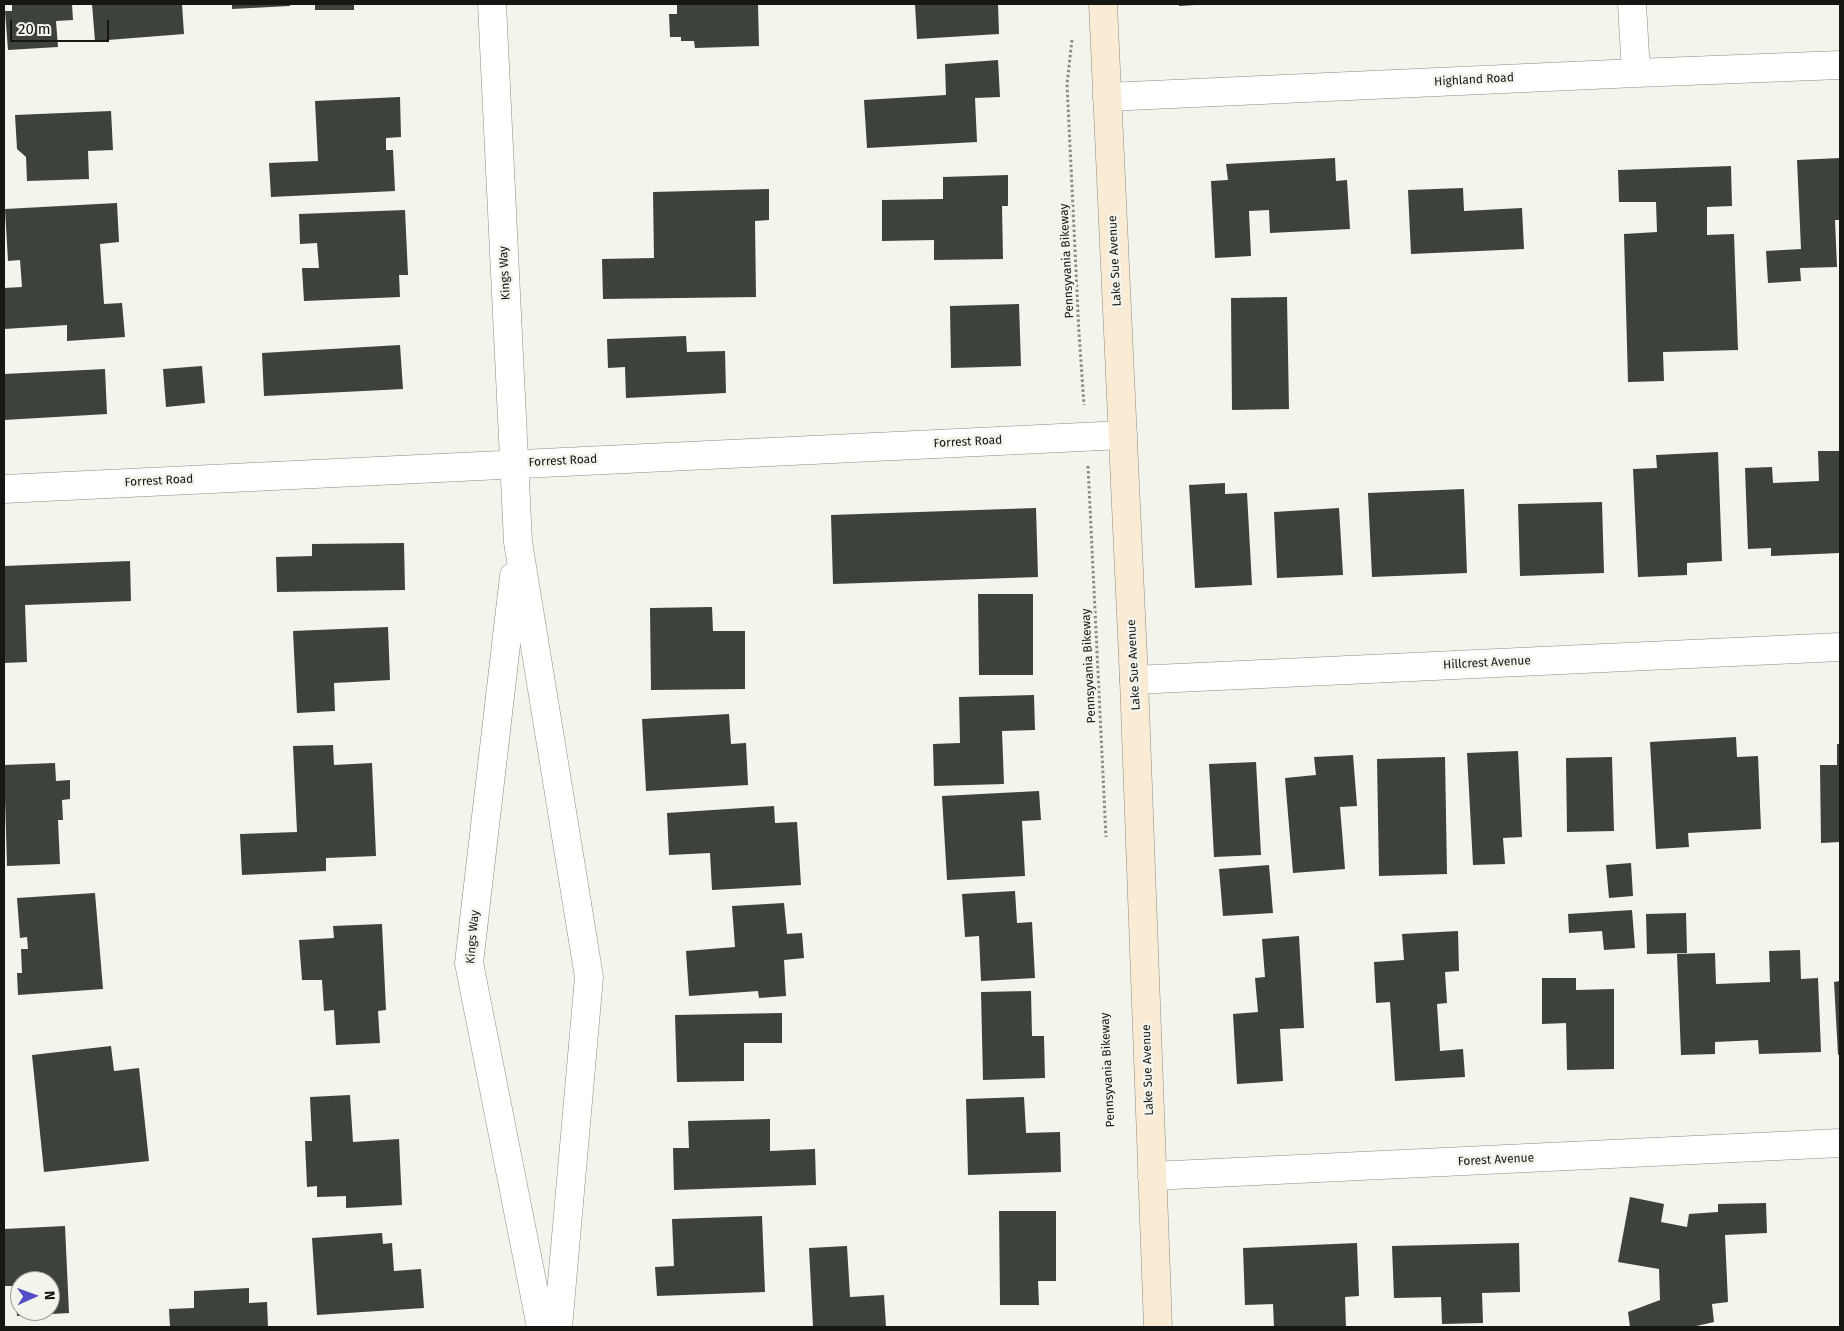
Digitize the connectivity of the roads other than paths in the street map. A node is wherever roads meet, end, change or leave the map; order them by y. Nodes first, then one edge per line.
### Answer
1 (492, 4) edge
2 (1103, 4) edge
3 (1632, 4) edge
4 (1840, 65) edge
5 (1636, 73) junction
6 (1107, 97) junction
7 (1123, 435) junction
8 (515, 463) junction
9 (4, 489) edge
10 (518, 542) junction
11 (1840, 647) edge
12 (1134, 680) junction
13 (1840, 1143) edge
14 (1152, 1176) junction
15 (540, 1327) edge
16 (558, 1327) edge
17 (1158, 1327) edge

1 - 8 street, Kings Way
2 - 6 street, Lake Sue Avenue
3 - 5 street
4 - 5 street, Highland Road
5 - 6 street, Highland Road
6 - 7 street, Lake Sue Avenue
7 - 8 street, Forrest Road
7 - 12 street, Lake Sue Avenue
8 - 9 street, Forrest Road
8 - 10 street, Kings Way
10 - 15 street, Kings Way
10 - 16 street, Kings Way
11 - 12 street, Hillcrest Avenue
12 - 14 street, Lake Sue Avenue
13 - 14 street, Forest Avenue
14 - 17 street, Lake Sue Avenue

